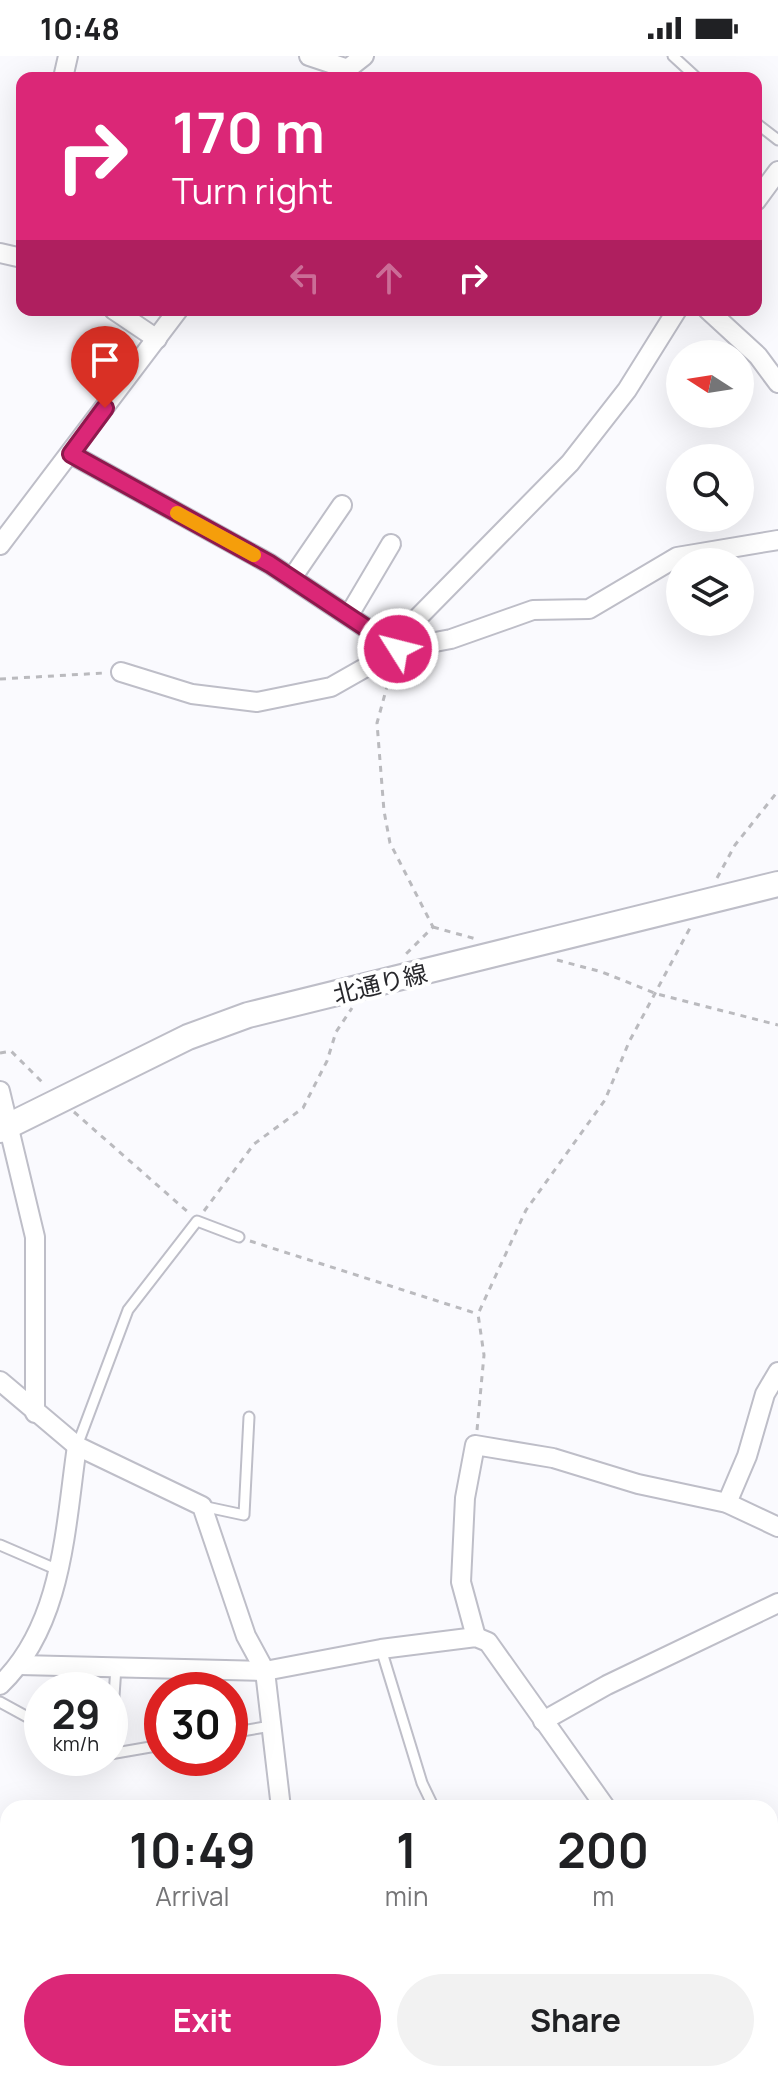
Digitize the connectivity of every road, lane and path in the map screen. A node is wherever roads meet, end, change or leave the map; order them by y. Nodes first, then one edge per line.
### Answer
1 (309, 56) edge
2 (364, 56) edge
3 (673, 56) edge
4 (340, 72) edge
5 (343, 72) edge
6 (690, 72) edge
7 (762, 128) edge
8 (778, 140) edge
9 (778, 171) edge
10 (762, 193) edge
11 (123, 316) edge
12 (174, 316) edge
13 (673, 316) edge
14 (715, 316) edge
15 (157, 339) junction
16 (777, 378) edge
17 (71, 454) junction
18 (342, 505) dead end
19 (8, 522) edge
20 (778, 540) edge
21 (391, 544) dead end
22 (0, 545) edge
23 (292, 578) junction
24 (349, 615) junction
25 (395, 646) junction
26 (121, 672) joint
27 (0, 679) edge
28 (778, 791) edge
29 (778, 884) edge
30 (704, 901) junction
31 (433, 927) junction
32 (516, 949) junction
33 (545, 957) dead end
34 (396, 961) dead end
35 (368, 986) junction
36 (657, 994) junction
37 (778, 1025) edge
38 (0, 1053) edge
39 (0, 1091) edge
40 (58, 1098) junction
41 (4, 1127) edge
42 (197, 1221) junction
43 (239, 1237) joint
44 (478, 1314) junction
45 (778, 1372) edge
46 (0, 1381) edge
47 (35, 1413) junction
48 (249, 1417) dead end
49 (475, 1445) junction
50 (77, 1446) junction
51 (727, 1503) junction
52 (202, 1506) junction
53 (778, 1527) edge
54 (0, 1545) edge
55 (58, 1570) junction
56 (778, 1603) edge
57 (476, 1637) junction
58 (381, 1649) junction
59 (20, 1665) junction
60 (116, 1667) junction
61 (265, 1671) junction
62 (0, 1685) edge
63 (0, 1702) edge
64 (24, 1715) edge
65 (543, 1721) junction
66 (271, 1726) junction
67 (248, 1730) edge
68 (144, 1748) edge
69 (280, 1800) edge
70 (430, 1800) edge
71 (600, 1800) edge

1 - 4 street
2 - 5 street
3 - 6 lane
7 - 8 lane
9 - 10 street
11 - 15 street
12 - 15 street
13 - 25 street
14 - 16 street
15 - 17 street
17 - 19 street
17 - 23 street
18 - 23 street
19 - 22 street
20 - 25 street
21 - 24 street
23 - 24 street
24 - 25 street
25 - 26 street
25 - 31 path
26 - 27 path
28 - 30 path
29 - 30 street, 北通り線
30 - 32 street, 北通り線
30 - 36 path
31 - 32 path
31 - 34 path
32 - 35 street, 北通り線
33 - 36 path
35 - 40 street, 北通り線
35 - 42 path
36 - 37 path
36 - 44 path
38 - 40 path
39 - 41 street
40 - 41 street, 北通り線
40 - 42 path
41 - 47 street
42 - 43 lane
42 - 50 lane
43 - 44 path
44 - 49 path
45 - 51 street
46 - 47 street
47 - 50 street
48 - 52 lane
49 - 51 street
49 - 57 street
50 - 52 street
50 - 55 street
51 - 53 street
52 - 61 street
54 - 55 lane
55 - 59 street
56 - 65 street
57 - 58 street
57 - 65 street
58 - 61 street
58 - 70 lane
59 - 60 street
59 - 62 street
60 - 61 street
60 - 68 lane
61 - 66 street
63 - 64 lane
65 - 71 street
66 - 67 lane
66 - 69 street

